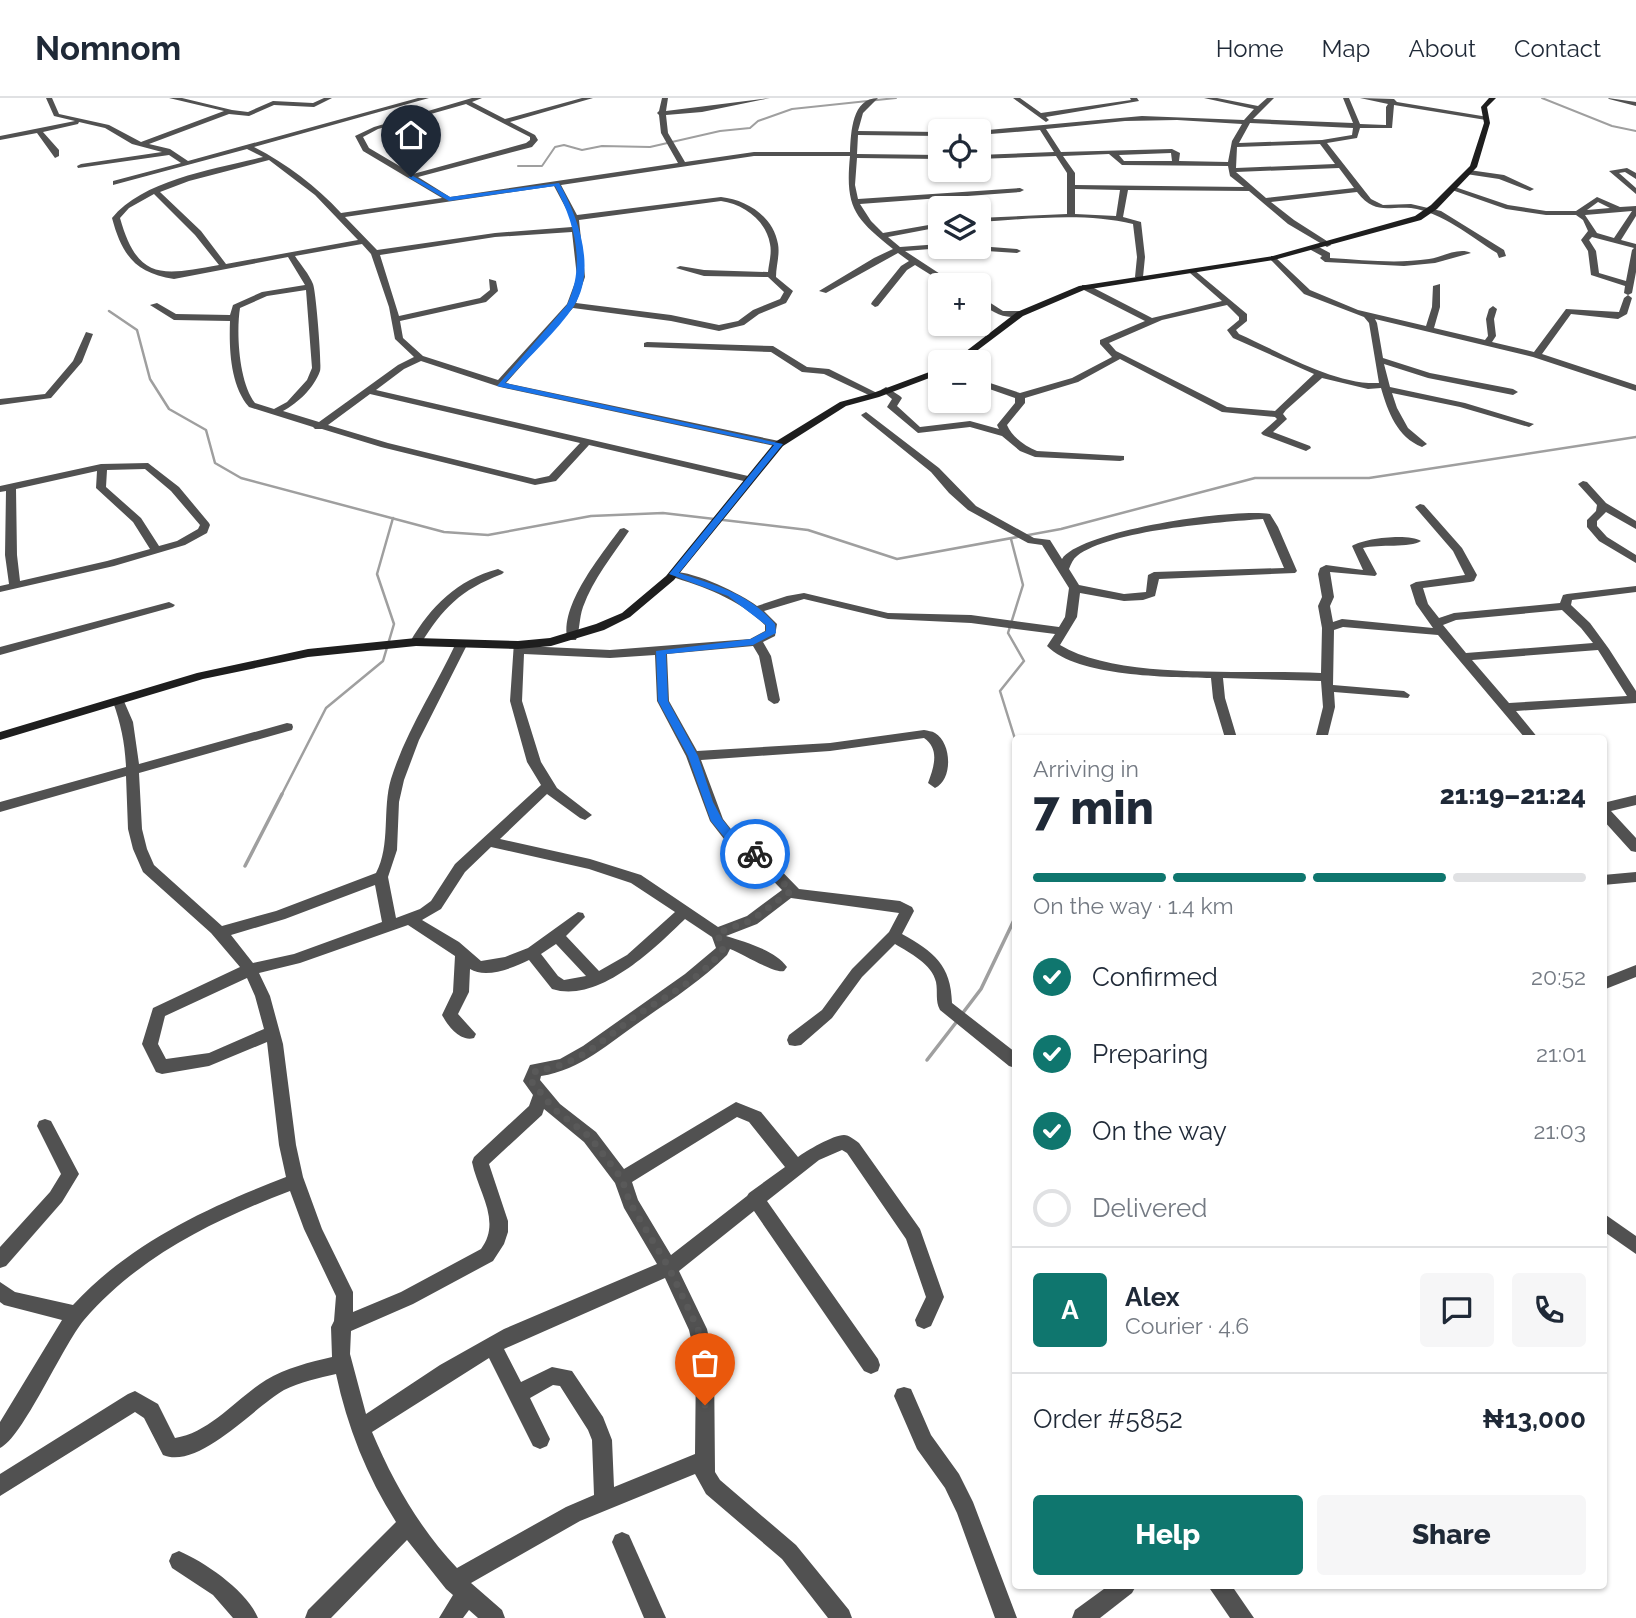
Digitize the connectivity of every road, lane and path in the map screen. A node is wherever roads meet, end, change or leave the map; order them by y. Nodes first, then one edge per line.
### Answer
1 (64, 98) edge
2 (172, 98) edge
3 (329, 98) edge
4 (426, 98) edge
5 (479, 98) edge
6 (590, 98) edge
7 (665, 98) edge
8 (767, 98) edge
9 (875, 98) edge
10 (1016, 98) edge
11 (1133, 98) edge
12 (1208, 98) edge
13 (1271, 98) edge
14 (1346, 98) edge
15 (1363, 98) edge
16 (1493, 98) edge
17 (1611, 98) edge
18 (50, 100) edge
19 (746, 100) edge
20 (465, 102) junction
21 (1391, 104) junction
22 (1635, 106) edge
23 (1258, 108) junction
24 (234, 111) junction
25 (660, 113) junction
26 (1042, 115) junction
27 (1430, 115) dead end
28 (1486, 118) junction
29 (80, 121) junction
30 (505, 121) junction
31 (1247, 122) junction
32 (1357, 126) junction
33 (1055, 128) junction
34 (38, 130) junction
35 (1043, 130) junction
36 (991, 132) edge
37 (854, 133) junction
38 (928, 134) edge
39 (0, 138) edge
40 (1322, 142) junction
41 (141, 144) junction
42 (1235, 145) junction
43 (248, 147) junction
44 (171, 153) junction
45 (1114, 153) junction
46 (1061, 154) junction
47 (854, 155) junction
48 (55, 156) dead end
49 (928, 157) edge
50 (991, 157) edge
51 (270, 158) junction
52 (682, 163) junction
53 (1175, 163) junction
54 (187, 164) junction
55 (81, 166) dead end
56 (1339, 166) junction
57 (1232, 167) junction
58 (1469, 172) junction
59 (411, 177) junction
60 (1636, 177) edge
61 (116, 183) dead end
62 (557, 184) junction
63 (1070, 187) junction
64 (1455, 188) junction
65 (1124, 189) junction
66 (1251, 189) junction
67 (1530, 189) dead end
68 (1020, 190) dead end
69 (1359, 190) junction
70 (156, 192) junction
71 (1636, 192) edge
72 (449, 199) junction
73 (1266, 200) junction
74 (855, 202) junction
75 (1633, 209) edge
76 (1429, 211) junction
77 (1578, 213) junction
78 (341, 215) junction
79 (1071, 216) junction
80 (575, 218) junction
81 (1119, 218) junction
82 (991, 219) edge
83 (928, 227) edge
84 (575, 229) junction
85 (1591, 233) junction
86 (883, 235) junction
87 (364, 240) junction
88 (1616, 241) junction
89 (1327, 245) junction
90 (928, 247) edge
91 (900, 248) junction
92 (1314, 248) junction
93 (1636, 248) edge
94 (991, 249) edge
95 (1017, 251) dead end
96 (375, 253) junction
97 (1468, 253) dead end
98 (291, 256) junction
99 (1502, 256) dead end
100 (1274, 258) junction
101 (915, 261) junction
102 (225, 268) junction
103 (680, 268) dead end
104 (1193, 271) junction
105 (934, 273) edge
106 (771, 275) junction
107 (1139, 278) junction
108 (492, 281) dead end
109 (1629, 284) junction
110 (1437, 286) dead end
111 (308, 287) junction
112 (1086, 287) junction
113 (823, 291) dead end
114 (1632, 300) edge
115 (1226, 303) junction
116 (875, 304) dead end
117 (154, 305) dead end
118 (571, 305) junction
119 (991, 307) edge
120 (1493, 309) dead end
121 (1001, 314) junction
122 (1020, 314) junction
123 (1367, 315) junction
124 (233, 318) junction
125 (395, 320) junction
126 (1152, 321) junction
127 (999, 327) junction
128 (1429, 331) junction
129 (89, 334) dead end
130 (1487, 343) junction
131 (647, 345) dead end
132 (971, 350) edge
133 (1115, 353) junction
134 (1536, 355) junction
135 (420, 358) junction
136 (1379, 360) junction
137 (928, 375) edge
138 (1319, 375) junction
139 (500, 384) junction
140 (991, 386) edge
141 (1387, 387) junction
142 (1636, 388) edge
143 (370, 391) junction
144 (1513, 392) dead end
145 (881, 393) junction
146 (1020, 396) junction
147 (0, 402) edge
148 (275, 412) junction
149 (1278, 414) junction
150 (866, 415) dead end
151 (1529, 424) dead end
152 (318, 426) junction
153 (1004, 429) junction
154 (587, 441) junction
155 (779, 444) junction
156 (1422, 444) dead end
157 (1306, 448) dead end
158 (1120, 458) dead end
159 (102, 469) junction
160 (748, 479) junction
161 (1583, 484) dead end
162 (6, 489) edge
163 (1602, 505) junction
164 (1420, 507) dead end
165 (1636, 526) edge
166 (624, 531) dead end
167 (1416, 541) dead end
168 (156, 550) junction
169 (1636, 560) edge
170 (1064, 568) junction
171 (498, 572) dead end
172 (673, 574) junction
173 (15, 586) junction
174 (1075, 588) junction
175 (0, 589) edge
176 (1636, 589) edge
177 (169, 605) dead end
178 (1565, 606) junction
179 (757, 610) junction
180 (1328, 628) junction
181 (1439, 628) junction
182 (1061, 631) junction
183 (572, 637) junction
184 (757, 641) junction
185 (416, 642) junction
186 (462, 643) junction
187 (1599, 646) junction
188 (519, 648) junction
189 (0, 651) edge
190 (661, 651) junction
191 (1463, 657) junction
192 (1217, 675) junction
193 (1328, 682) junction
194 (1404, 695) dead end
195 (774, 700) dead end
196 (1635, 700) edge
197 (119, 702) junction
198 (1507, 708) junction
199 (287, 727) dead end
200 (1230, 735) edge
201 (1325, 735) edge
202 (1530, 735) edge
203 (0, 736) edge
204 (693, 756) junction
205 (134, 768) junction
206 (936, 783) dead end
207 (549, 785) junction
208 (1636, 800) edge
209 (0, 807) edge
210 (1607, 809) edge
211 (1607, 814) edge
212 (585, 815) dead end
213 (488, 841) junction
214 (1636, 847) edge
215 (381, 877) junction
216 (1636, 877) edge
217 (1607, 880) edge
218 (791, 891) junction
219 (683, 913) junction
220 (578, 917) dead end
221 (411, 920) junction
222 (390, 926) junction
223 (218, 933) junction
224 (894, 936) junction
225 (558, 937) junction
226 (719, 937) junction
227 (532, 953) junction
228 (463, 954) junction
229 (779, 967) dead end
230 (251, 969) junction
231 (1636, 971) edge
232 (597, 978) junction
233 (1607, 982) edge
234 (271, 1033) junction
235 (468, 1034) dead end
236 (795, 1040) dead end
237 (1012, 1059) edge
238 (541, 1094) junction
239 (46, 1126) dead end
240 (796, 1168) junction
241 (622, 1179) junction
242 (296, 1181) junction
243 (755, 1199) junction
244 (1607, 1224) edge
245 (1636, 1246) edge
246 (0, 1260) edge
247 (669, 1268) junction
248 (0, 1290) edge
249 (77, 1315) junction
250 (924, 1320) dead end
251 (340, 1327) junction
252 (493, 1346) junction
253 (343, 1363) junction
254 (871, 1365) dead end
255 (518, 1395) junction
256 (904, 1396) dead end
257 (361, 1428) junction
258 (0, 1438) edge
259 (540, 1439) dead end
260 (703, 1461) junction
261 (0, 1486) edge
262 (604, 1501) junction
263 (407, 1525) junction
264 (622, 1542) dead end
265 (179, 1561) dead end
266 (460, 1589) junction
267 (1121, 1589) edge
268 (1221, 1589) edge
269 (247, 1618) edge
270 (316, 1618) edge
271 (450, 1618) edge
272 (494, 1618) edge
273 (654, 1618) edge
274 (841, 1618) edge
275 (1006, 1618) edge
276 (1083, 1618) edge
277 (1242, 1618) edge

1 - 18 street
2 - 24 street
3 - 24 street
4 - 43 street
5 - 20 street
6 - 30 street
7 - 25 street
8 - 19 street
9 - 37 street
10 - 26 street
11 - 26 street
12 - 23 street
13 - 23 street
14 - 32 street
15 - 21 street
16 - 28 street
17 - 22 street
18 - 29 street
19 - 25 street
20 - 30 street
20 - 59 street
21 - 27 street
21 - 28 street
21 - 32 street
23 - 31 street
24 - 41 street
25 - 52 street
26 - 33 street
28 - 58 street
29 - 34 street
29 - 41 street
30 - 59 street
31 - 32 street
31 - 33 street
31 - 42 street
32 - 40 street
33 - 35 street
34 - 39 street
34 - 48 street
35 - 36 street
35 - 46 street
37 - 38 street
37 - 47 street
40 - 42 street
40 - 56 street
41 - 44 street
42 - 57 street
43 - 51 street
43 - 54 street
44 - 54 street
44 - 55 street
45 - 46 street
45 - 53 street
45 - 53 street
46 - 50 street
46 - 63 street
47 - 49 street
47 - 52 street
47 - 74 street
51 - 70 street
51 - 78 street
52 - 62 street
53 - 57 street
54 - 61 street
56 - 57 street
56 - 69 street
57 - 66 street
58 - 64 street
58 - 67 street
59 - 72 street
60 - 71 street
62 - 72 street
62 - 80 street
63 - 65 street
63 - 79 street
64 - 76 street
64 - 77 street
65 - 66 street
65 - 81 street
66 - 73 street
68 - 74 street
69 - 73 street
69 - 76 street
70 - 102 street
70 - 102 street
72 - 78 street
73 - 89 street
74 - 86 street
75 - 77 street
75 - 88 street
76 - 89 street
76 - 99 street
77 - 85 street
78 - 87 street
79 - 81 street
79 - 82 street
80 - 84 street
80 - 106 street
81 - 107 street
83 - 86 street
84 - 96 street
84 - 118 street
85 - 88 street
85 - 109 street
86 - 91 street
87 - 96 street
87 - 98 street
88 - 93 street
89 - 92 street
90 - 91 street
91 - 101 street
91 - 113 street
92 - 97 street
92 - 100 street
93 - 109 street
94 - 95 street
96 - 125 street
98 - 102 street
98 - 111 street
100 - 104 street
100 - 123 street
101 - 105 street
101 - 116 street
103 - 106 street
104 - 107 street
104 - 115 street
106 - 118 street
107 - 112 street
108 - 125 street
109 - 114 street
110 - 128 street
111 - 124 street
111 - 148 street
112 - 122 street
112 - 126 street
114 - 134 street
115 - 126 street
115 - 138 street
117 - 124 street
118 - 139 street
119 - 121 street
120 - 130 street
121 - 122 street
121 - 127 street
122 - 127 street
123 - 128 street
123 - 136 street
124 - 148 street
125 - 135 street
126 - 133 street
127 - 132 street
128 - 130 street
129 - 147 street
130 - 134 street
131 - 145 street
133 - 146 street
133 - 149 street
134 - 142 street
135 - 139 street
135 - 143 street
136 - 141 street
136 - 144 street
137 - 145 street
138 - 141 street
138 - 149 street
139 - 155 street
140 - 146 street
141 - 151 street
141 - 156 street
143 - 152 street
143 - 154 street
145 - 153 street
145 - 155 street
146 - 153 street
148 - 152 street
149 - 157 street
150 - 170 street
152 - 154 street
153 - 158 street
154 - 160 street
155 - 160 street
159 - 162 street
159 - 168 street
159 - 168 street
160 - 172 street
161 - 163 street
162 - 173 street
163 - 165 street
163 - 169 street
164 - 181 street
166 - 183 street
167 - 180 street
168 - 173 street
170 - 174 street
170 - 174 street
171 - 185 street
172 - 179 street
172 - 183 street
173 - 175 street
174 - 182 street
176 - 178 street
177 - 189 street
178 - 181 street
178 - 187 street
179 - 182 street
179 - 184 street
180 - 181 street
180 - 193 street
181 - 191 street
182 - 192 street
183 - 188 street
184 - 190 street
184 - 195 street
185 - 186 street
185 - 197 street
186 - 188 street
186 - 215 street
187 - 191 street
187 - 196 street
188 - 190 street
188 - 207 street
190 - 204 street
191 - 198 street
192 - 193 street
192 - 200 street
193 - 194 street
193 - 201 street
196 - 198 street
197 - 203 street
197 - 205 street
198 - 202 street
199 - 205 street
204 - 206 street
204 - 218 street
205 - 209 street
205 - 223 street
207 - 212 street
207 - 213 street
208 - 210 street
211 - 214 street
213 - 219 street
213 - 221 street
215 - 222 street
215 - 223 street
216 - 217 street
218 - 224 street
218 - 226 street
219 - 226 street
219 - 232 street
220 - 225 street
221 - 222 street
221 - 228 street
222 - 230 street
223 - 230 street
224 - 236 street
224 - 237 street
225 - 227 street
225 - 232 street
226 - 229 street
226 - 238 street
227 - 228 street
227 - 232 street
228 - 235 street
230 - 234 street
230 - 234 street
231 - 233 street
234 - 242 street
238 - 241 street
238 - 251 street
239 - 246 street
240 - 241 street
240 - 243 street
240 - 250 street
241 - 247 street
242 - 249 street
242 - 251 street
243 - 247 street
243 - 254 street
244 - 245 street
247 - 252 street
247 - 260 street
248 - 249 street
249 - 258 street
251 - 253 street
252 - 255 street
252 - 257 street
253 - 257 street
253 - 261 street
255 - 259 street
255 - 262 street
256 - 275 street
257 - 263 street
260 - 262 street
260 - 274 street
262 - 266 street
263 - 266 street
263 - 270 street
264 - 273 street
265 - 269 street
266 - 271 street
266 - 272 street
267 - 276 street
268 - 277 street

